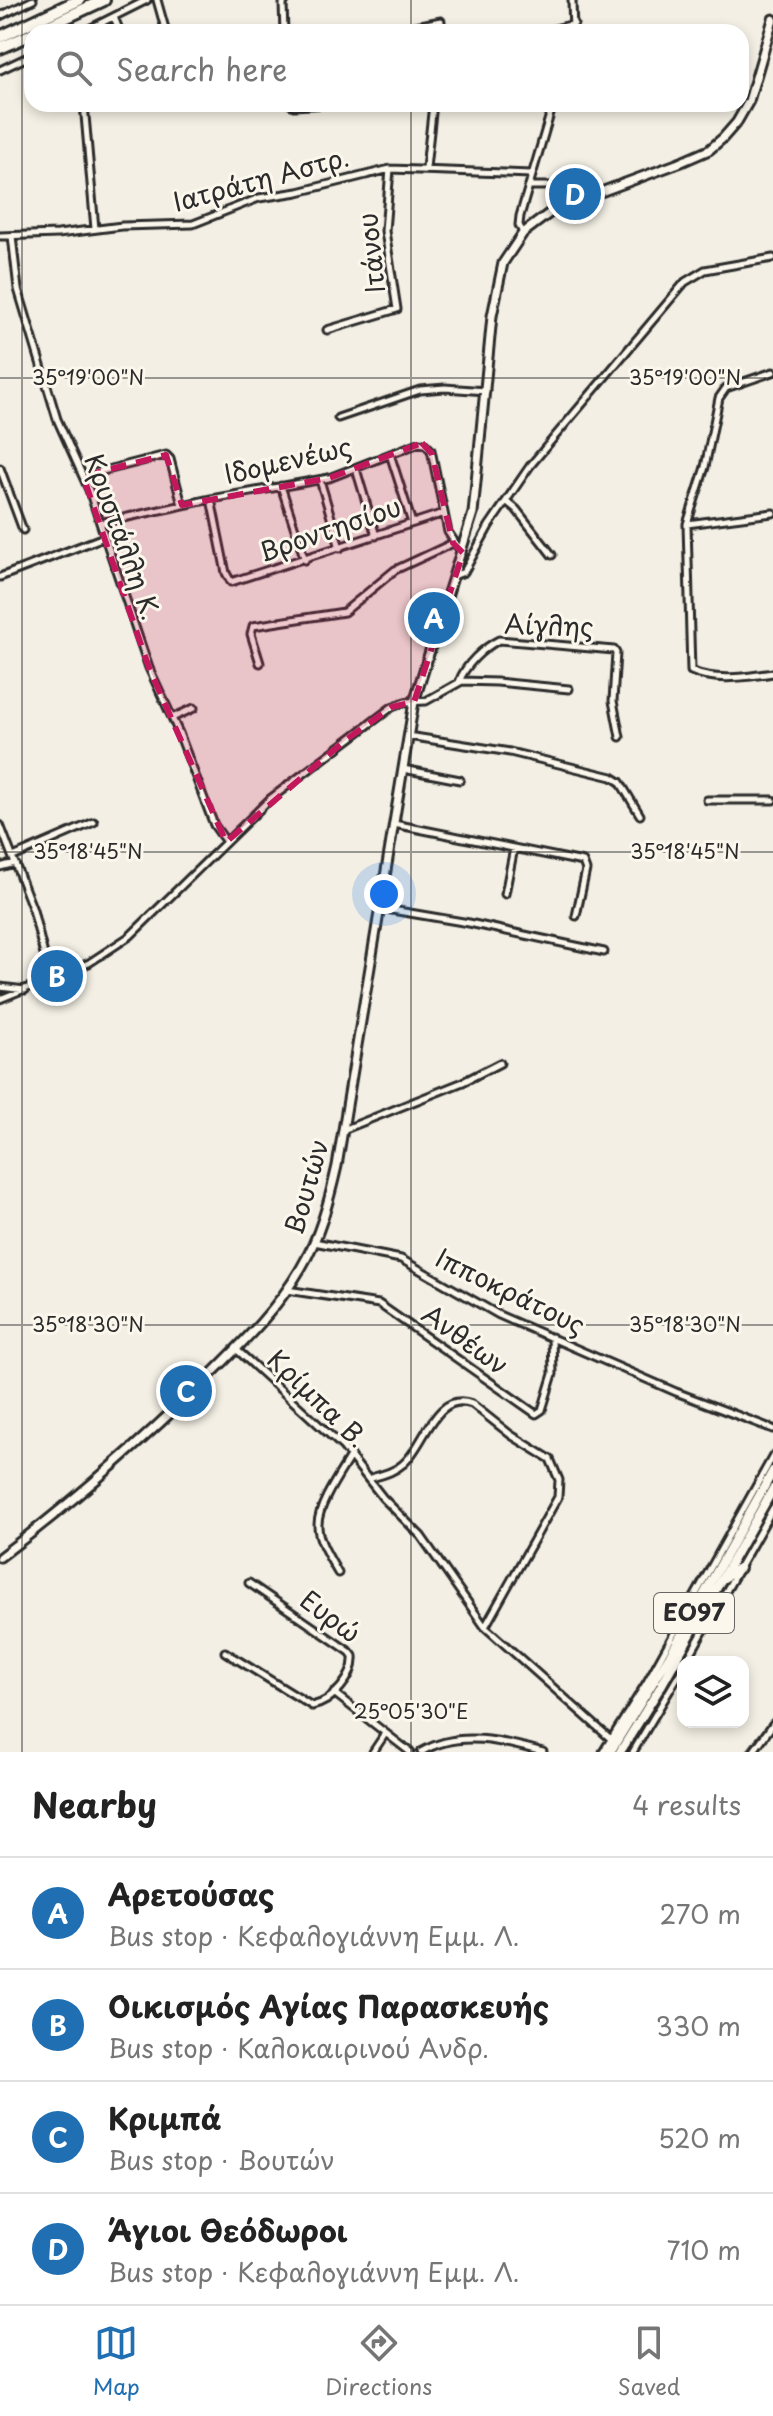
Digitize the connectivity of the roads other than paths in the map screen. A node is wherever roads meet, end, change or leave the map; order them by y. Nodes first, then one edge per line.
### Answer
1 (33, 0) edge
2 (79, 0) edge
3 (104, 0) edge
4 (147, 0) edge
5 (157, 0) edge
6 (286, 0) edge
7 (572, 0) edge
8 (0, 16) edge
9 (114, 17) junction
10 (773, 19) edge
11 (28, 24) edge
12 (53, 24) edge
13 (100, 24) edge
14 (117, 24) edge
15 (164, 24) edge
16 (284, 24) edge
17 (574, 24) edge
18 (24, 26) edge
19 (0, 37) edge
20 (24, 37) edge
21 (0, 48) edge
22 (24, 59) edge
23 (0, 70) edge
24 (749, 101) edge
25 (85, 112) edge
26 (432, 112) edge
27 (550, 112) edge
28 (743, 112) edge
29 (426, 168) junction
30 (390, 169) junction
31 (531, 174) junction
32 (529, 186) junction
33 (595, 193) junction
34 (95, 229) junction
35 (523, 233) junction
36 (0, 236) edge
37 (12, 236) junction
38 (773, 258) edge
39 (327, 330) dead end
40 (773, 372) edge
41 (486, 391) junction
42 (338, 418) dead end
43 (390, 454) junction
44 (0, 468) edge
45 (356, 469) junction
46 (83, 476) junction
47 (320, 480) junction
48 (281, 486) junction
49 (211, 499) junction
50 (506, 501) junction
51 (182, 505) junction
52 (444, 513) junction
53 (773, 513) edge
54 (100, 523) junction
55 (412, 523) junction
56 (687, 524) junction
57 (23, 530) dead end
58 (376, 536) junction
59 (104, 537) junction
60 (453, 543) junction
61 (340, 548) junction
62 (463, 553) junction
63 (552, 555) dead end
64 (305, 560) junction
65 (456, 575) junction
66 (0, 577) edge
67 (260, 663) dead end
68 (773, 673) edge
69 (459, 682) junction
70 (569, 689) dead end
71 (414, 702) junction
72 (194, 708) dead end
73 (172, 718) junction
74 (408, 736) junction
75 (620, 737) dead end
76 (402, 768) junction
77 (460, 780) dead end
78 (707, 800) dead end
79 (773, 800) edge
80 (640, 815) dead end
81 (94, 822) dead end
82 (393, 823) junction
83 (0, 825) edge
84 (226, 842) junction
85 (514, 848) junction
86 (14, 860) junction
87 (0, 867) edge
88 (505, 894) dead end
89 (379, 908) junction
90 (576, 916) dead end
91 (604, 952) dead end
92 (50, 979) junction
93 (0, 987) edge
94 (26, 990) junction
95 (0, 999) edge
96 (500, 1063) dead end
97 (343, 1130) junction
98 (314, 1242) junction
99 (287, 1290) junction
100 (552, 1337) junction
101 (236, 1349) junction
102 (773, 1429) edge
103 (351, 1455) junction
104 (773, 1456) edge
105 (773, 1471) edge
106 (368, 1479) junction
107 (773, 1489) edge
108 (773, 1508) edge
109 (0, 1557) edge
110 (739, 1568) junction
111 (338, 1573) dead end
112 (721, 1582) junction
113 (249, 1583) dead end
114 (485, 1627) junction
115 (225, 1652) dead end
116 (689, 1656) edge
117 (677, 1678) edge
118 (334, 1693) junction
119 (773, 1724) edge
120 (385, 1734) junction
121 (612, 1740) junction
122 (373, 1752) edge
123 (410, 1752) edge
124 (421, 1752) edge
125 (543, 1752) edge
126 (603, 1752) edge
127 (610, 1752) edge
128 (620, 1752) edge
129 (633, 1752) edge
130 (753, 1752) edge

1 - 8 street
2 - 11 highway
3 - 12 highway
4 - 9 street
5 - 15 street
6 - 16 street
7 - 17 street
9 - 13 street
9 - 14 street
10 - 24 main road
18 - 19 highway
20 - 21 highway
22 - 23 street
25 - 34 street
26 - 29 street
27 - 31 street
28 - 33 main road
29 - 30 street, Ιατράτη Αστρ.
29 - 31 street, Ιατράτη Αστρ.
30 - 34 street, Ιατράτη Αστρ.
30 - 39 street, Ιτάνου
31 - 32 street
32 - 33 street
32 - 35 street
33 - 35 main road
34 - 37 street, Ιατράτη Αστρ.
35 - 41 main road, Βουτών
36 - 37 street, Ιατράτη Αστρ.
37 - 46 street, Κρυστάλλη Κ.
38 - 50 street
40 - 56 street
41 - 42 street
41 - 62 main road, Βουτών
43 - 45 street, Ιδομενέως
43 - 52 street, Ιδομενέως
43 - 55 street
44 - 57 street
45 - 47 street, Ιδομενέως
45 - 58 street
46 - 51 street
46 - 54 street, Κρυστάλλη Κ.
47 - 48 street, Ιδομενέως
47 - 61 street
48 - 49 street, Ιδομενέως
48 - 64 street
49 - 51 street, Ιδομενέως
49 - 64 street, Βροντησίου
50 - 63 street
50 - 65 street
51 - 54 street, Ιδομενέως
52 - 55 street, Βροντησίου
52 - 60 street, Ιδομενέως
53 - 56 street
54 - 59 street, Κρυστάλλη Κ.
55 - 58 street, Βροντησίου
56 - 68 street
58 - 61 street, Βροντησίου
59 - 66 street
59 - 73 street, Κρυστάλλη Κ.
60 - 62 street, Ιδομενέως
60 - 67 street
61 - 64 street, Βροντησίου
62 - 65 main road, Βουτών
65 - 71 main road, Βουτών
69 - 70 street
69 - 71 street
69 - 75 street, Αίγλης
71 - 74 main road, Βουτών
71 - 84 street
72 - 73 street
73 - 84 street, Κρυστάλλη Κ.
74 - 76 main road, Βουτών
74 - 80 street
76 - 77 street
76 - 82 main road, Βουτών
78 - 79 street
81 - 86 street
82 - 85 street
82 - 89 main road, Βουτών
83 - 86 street
84 - 92 street
85 - 88 street
85 - 90 street
86 - 87 street
86 - 92 street
89 - 91 street
89 - 97 main road, Βουτών
92 - 94 street
93 - 94 street
94 - 95 street
96 - 97 street
97 - 98 main road, Βουτών
98 - 99 main road, Βουτών
98 - 100 street, Ιπποκράτους
99 - 100 street, Ανθέων
99 - 101 main road, Βουτών
100 - 102 street, Ιπποκράτους
101 - 103 street, Κρίμπα Β.
101 - 109 main road, Βουτών
103 - 106 street, Κρίμπα Β.
103 - 111 street
104 - 121 street
105 - 127 main road, ΕΟ97
106 - 114 street, Κρίμπα Β.
106 - 114 street, Κρίμπα Β.
107 - 112 main road, ΕΟ97
108 - 110 street
110 - 112 main road
110 - 116 street
112 - 128 main road, ΕΟ97
113 - 118 street, Ευρώ
114 - 121 street, Κρίμπα Β.
115 - 118 street
117 - 129 street
118 - 120 street
119 - 130 street
120 - 122 street
120 - 123 street
121 - 126 street
124 - 125 street

